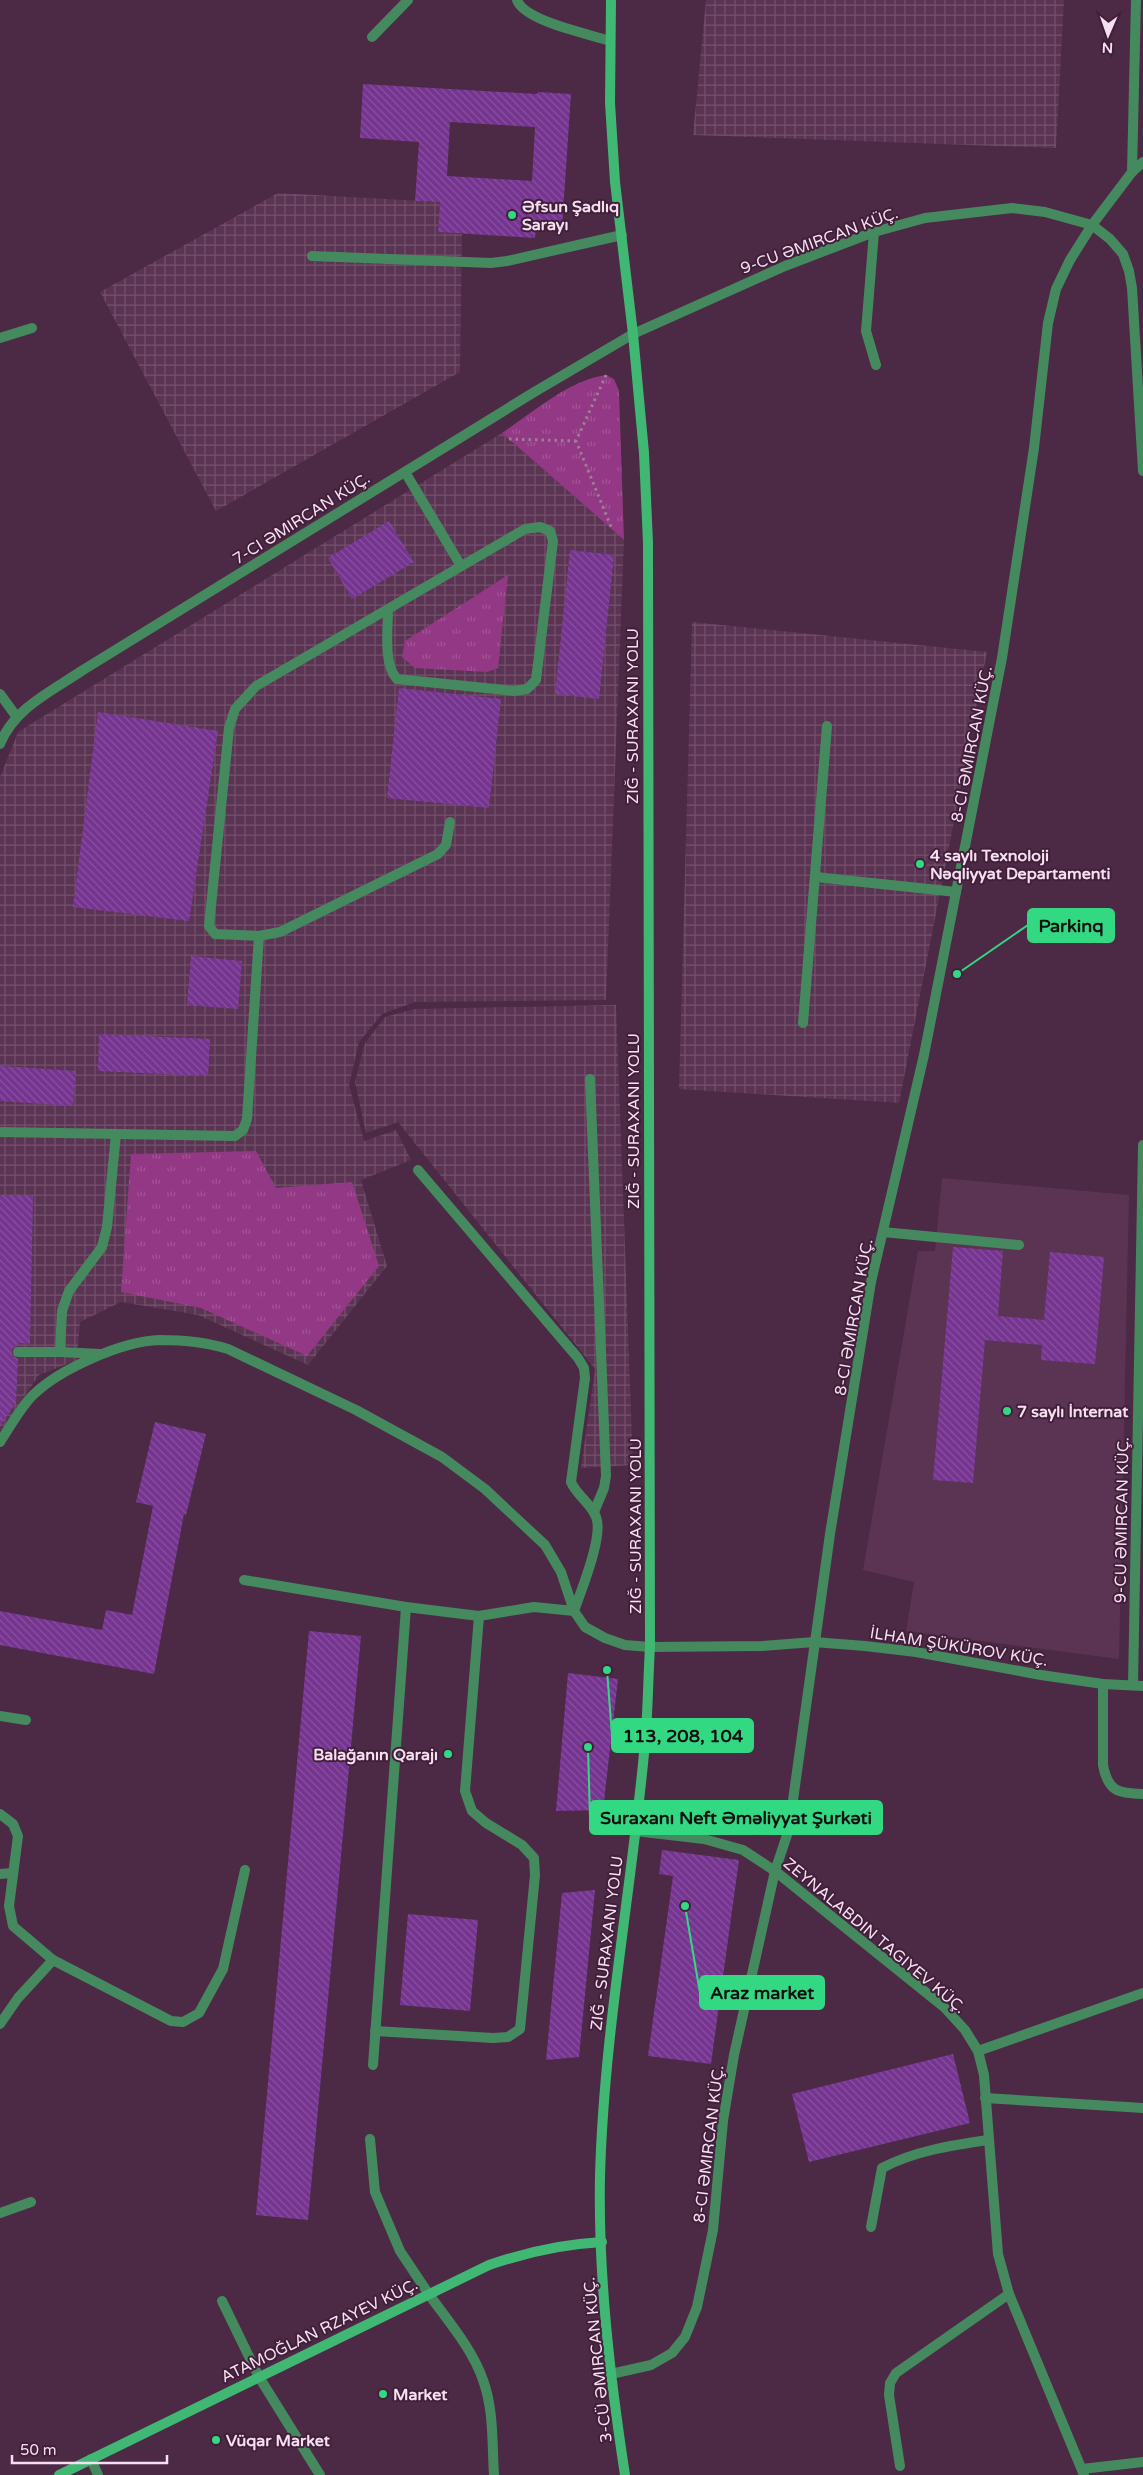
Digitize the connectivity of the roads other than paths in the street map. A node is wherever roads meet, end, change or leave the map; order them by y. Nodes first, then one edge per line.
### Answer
1 (408, 0) edge
2 (517, 0) edge
3 (611, 0) edge
4 (1136, 0) edge
5 (372, 37) dead end
6 (610, 41) junction
7 (1143, 162) edge
8 (1132, 172) junction
9 (1092, 225) junction
10 (874, 232) junction
11 (622, 236) junction
12 (312, 256) dead end
13 (32, 328) dead end
14 (633, 334) junction
15 (0, 338) edge
16 (876, 365) dead end
17 (1139, 374) edge
18 (1143, 471) edge
19 (405, 472) junction
20 (461, 566) junction
21 (388, 609) junction
22 (0, 694) edge
23 (16, 716) junction
24 (828, 726) dead end
25 (0, 744) edge
26 (450, 822) dead end
27 (816, 877) junction
28 (956, 892) junction
29 (259, 936) junction
30 (803, 1023) dead end
31 (590, 1079) dead end
32 (0, 1132) edge
33 (116, 1134) junction
34 (1143, 1145) edge
35 (418, 1170) dead end
36 (883, 1232) junction
37 (1142, 1237) edge
38 (1019, 1245) dead end
39 (1141, 1335) edge
40 (18, 1352) dead end
41 (60, 1352) junction
42 (100, 1354) junction
43 (0, 1442) edge
44 (594, 1512) junction
45 (244, 1580) dead end
46 (406, 1607) junction
47 (574, 1611) junction
48 (479, 1616) junction
49 (814, 1642) junction
50 (650, 1647) junction
51 (1103, 1684) junction
52 (1138, 1686) edge
53 (0, 1716) edge
54 (26, 1720) dead end
55 (1143, 1794) edge
56 (0, 1814) edge
57 (635, 1831) junction
58 (245, 1870) dead end
59 (775, 1871) junction
60 (13, 1873) junction
61 (0, 1874) edge
62 (53, 1960) junction
63 (1143, 1993) edge
64 (0, 2024) edge
65 (375, 2030) junction
66 (978, 2051) junction
67 (373, 2065) dead end
68 (985, 2098) junction
69 (1143, 2108) edge
70 (370, 2139) dead end
71 (988, 2140) junction
72 (31, 2202) dead end
73 (0, 2213) edge
74 (871, 2227) dead end
75 (602, 2242) junction
76 (428, 2293) junction
77 (1009, 2294) junction
78 (222, 2301) dead end
79 (611, 2374) junction
80 (259, 2377) junction
81 (91, 2459) junction
82 (1143, 2462) edge
83 (900, 2466) dead end
84 (1083, 2472) edge
85 (59, 2475) edge
86 (98, 2475) edge
87 (320, 2475) edge
88 (494, 2475) edge
89 (625, 2475) edge

1 - 5 street
2 - 6 street
3 - 6 main road, 3-CÜ ƏMIRCAN KÜÇ.
4 - 8 street
6 - 11 main road, 3-CÜ ƏMIRCAN KÜÇ.
7 - 8 street, 8-CI ƏMIRCAN KÜÇ.
8 - 9 street, 8-CI ƏMIRCAN KÜÇ.
9 - 10 street, 9-CU ƏMIRCAN KÜÇ.
9 - 17 street, 9-CU ƏMIRCAN KÜÇ.
9 - 28 street, 8-CI ƏMIRCAN KÜÇ.
10 - 14 street, 9-CU ƏMIRCAN KÜÇ.
10 - 16 street
11 - 12 street
11 - 14 main road, 3-CÜ ƏMIRCAN KÜÇ.
13 - 15 street
14 - 19 street, 7-CI ƏMIRCAN KÜÇ.
14 - 50 main road, 3-CÜ ƏMIRCAN KÜÇ.
17 - 18 street, 9-CU ƏMIRCAN KÜÇ.
19 - 20 street
19 - 23 street, 7-CI ƏMIRCAN KÜÇ.
20 - 21 street
20 - 21 street
21 - 29 street
22 - 23 street
23 - 25 street, 7-CI ƏMIRCAN KÜÇ.
24 - 27 street
26 - 29 street
27 - 28 street
27 - 30 street
28 - 36 street, 8-CI ƏMIRCAN KÜÇ.
29 - 33 street
31 - 44 street
32 - 33 street
33 - 41 street
34 - 37 street, 9-CU ƏMIRCAN KÜÇ.
35 - 44 street
36 - 38 street
36 - 49 street, 8-CI ƏMIRCAN KÜÇ.
37 - 39 street, 9-CU ƏMIRCAN KÜÇ.
39 - 52 street, 9-CU ƏMIRCAN KÜÇ.
40 - 41 street
41 - 42 street
42 - 43 street
42 - 47 street
44 - 47 street
45 - 46 street
46 - 48 street
46 - 65 street
47 - 48 street
47 - 50 street, İLHAM ŞÜKÜROV KÜÇ.
48 - 65 street
49 - 50 street, İLHAM ŞÜKÜROV KÜÇ.
49 - 51 street, İLHAM ŞÜKÜROV KÜÇ.
49 - 59 street, 8-CI ƏMIRCAN KÜÇ.
50 - 57 main road, 3-CÜ ƏMIRCAN KÜÇ.
51 - 52 street, İLHAM ŞÜKÜROV KÜÇ.
51 - 55 street
53 - 54 street
56 - 60 street
57 - 59 street, ZEYNALABDIN TAGIYEV KÜÇ.
57 - 75 main road, 3-CÜ ƏMIRCAN KÜÇ.
58 - 62 street
59 - 66 street, ZEYNALABDIN TAGIYEV KÜÇ.
59 - 79 street, 8-CI ƏMIRCAN KÜÇ.
60 - 61 street
60 - 62 street
62 - 64 street
63 - 66 street
65 - 67 street
66 - 68 street, ZEYNALABDIN TAGIYEV KÜÇ.
68 - 69 street
68 - 71 street, ZEYNALABDIN TAGIYEV KÜÇ.
70 - 76 street
71 - 74 street
71 - 77 street, ZEYNALABDIN TAGIYEV KÜÇ.
72 - 73 street
75 - 76 main road, ATAMOĞLAN RZAYEV KÜÇ.
75 - 79 main road, 3-CÜ ƏMIRCAN KÜÇ.
76 - 80 main road, ATAMOĞLAN RZAYEV KÜÇ.
76 - 88 street
77 - 83 street
77 - 84 street, ZEYNALABDIN TAGIYEV KÜÇ.
78 - 80 street
79 - 89 main road, 3-CÜ ƏMIRCAN KÜÇ.
80 - 81 main road, ATAMOĞLAN RZAYEV KÜÇ.
80 - 87 street
81 - 85 main road, ATAMOĞLAN RZAYEV KÜÇ.
81 - 86 street
82 - 84 street

